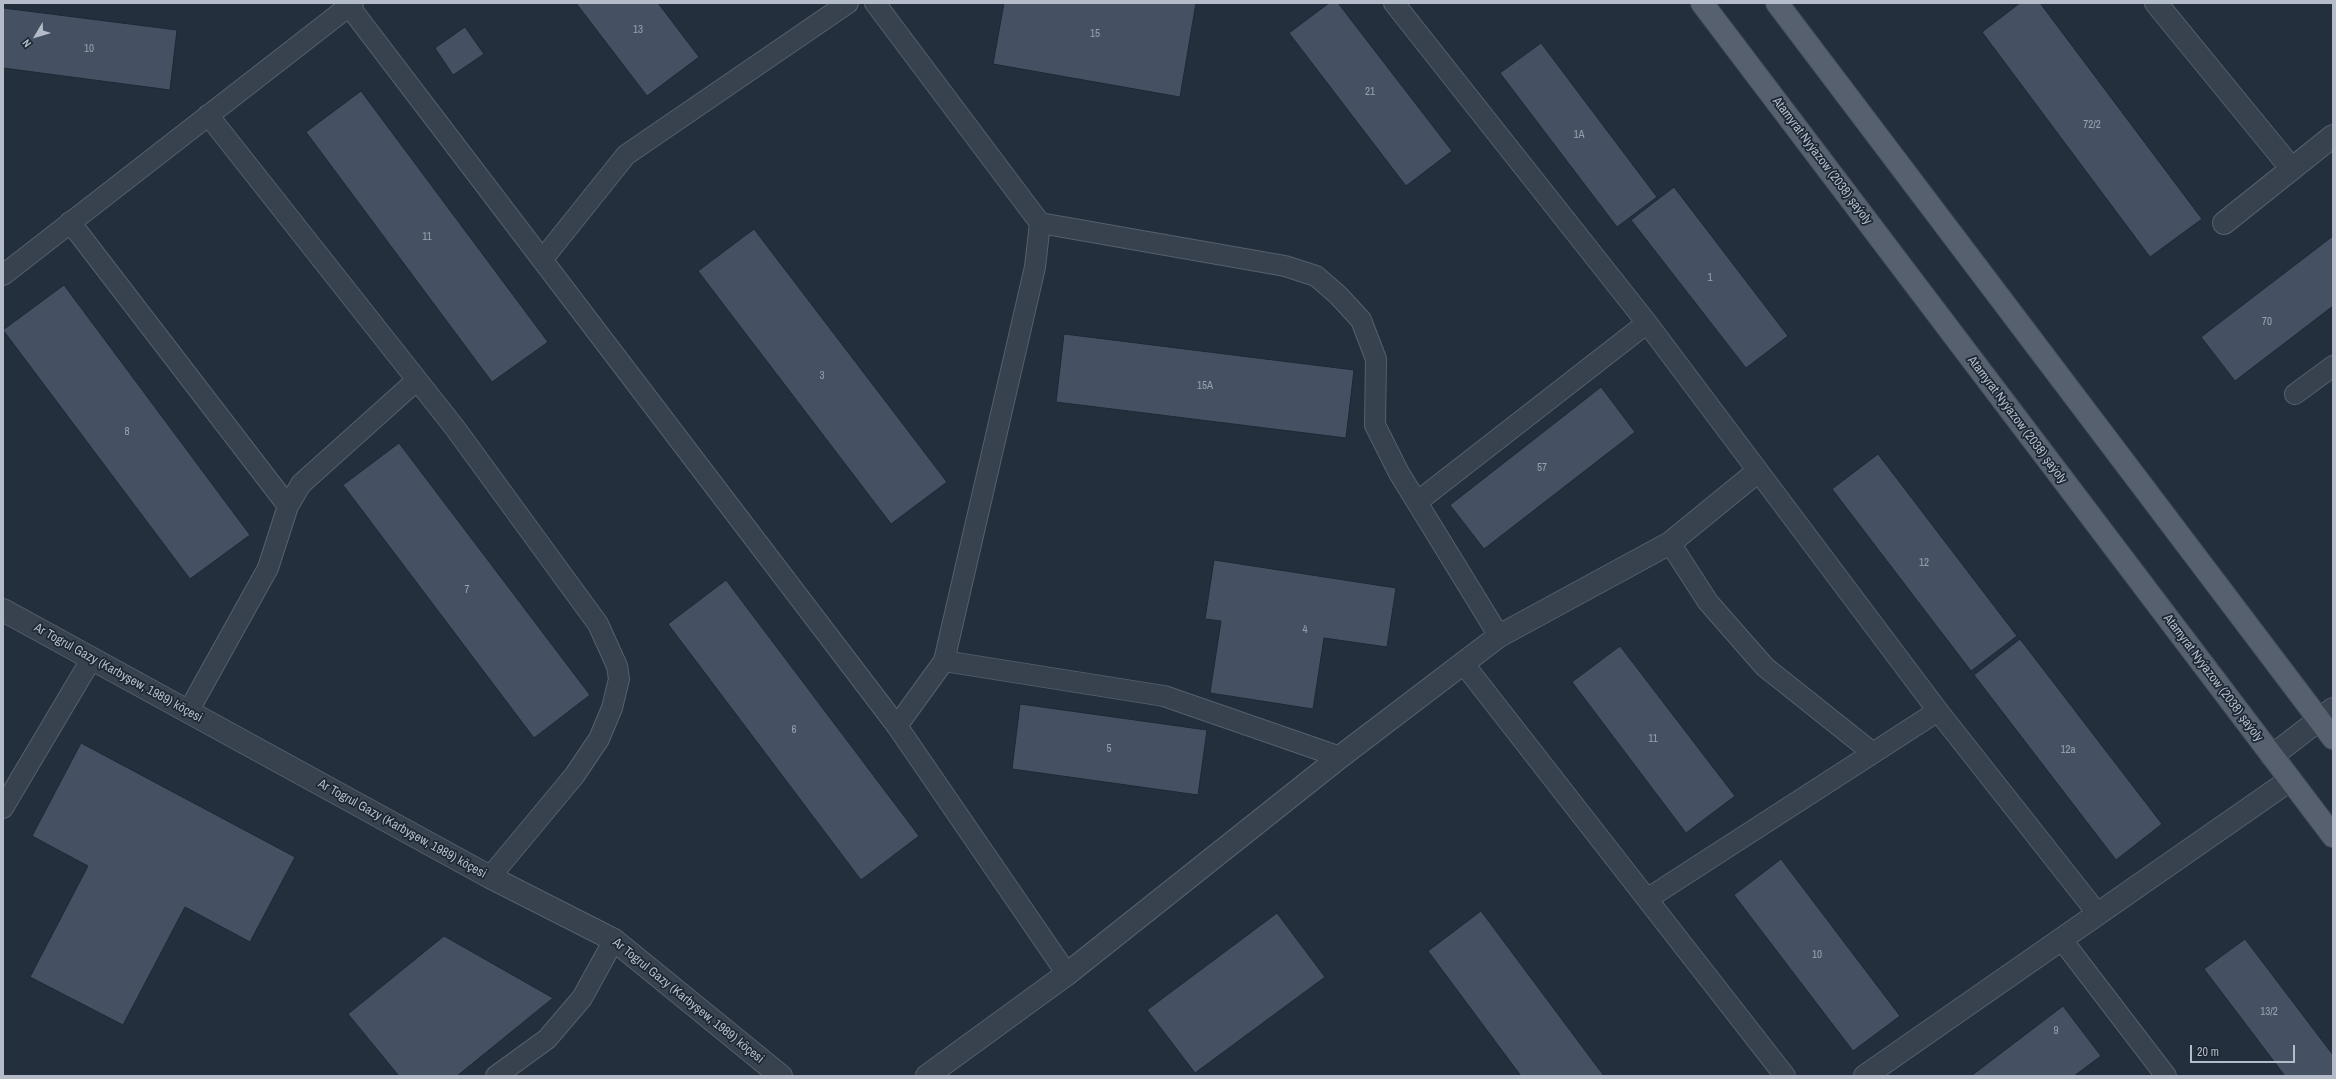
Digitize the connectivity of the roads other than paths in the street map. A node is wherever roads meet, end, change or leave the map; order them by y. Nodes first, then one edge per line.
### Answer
1 (848, 3) edge
2 (875, 3) edge
3 (1394, 3) edge
4 (1702, 3) edge
5 (1777, 3) edge
6 (2156, 3) edge
7 (351, 4) edge
8 (208, 115) junction
9 (2333, 136) edge
10 (2291, 168) junction
11 (70, 222) junction
12 (2224, 222) dead end
13 (1040, 223) junction
14 (542, 260) junction
15 (3, 275) edge
16 (1647, 323) junction
17 (2333, 366) edge
18 (417, 380) junction
19 (2295, 394) dead end
20 (1757, 472) junction
21 (1417, 502) junction
22 (288, 506) junction
23 (1670, 543) junction
24 (3, 610) edge
25 (1499, 636) junction
26 (92, 658) junction
27 (944, 661) junction
28 (1463, 663) junction
29 (1938, 711) junction
30 (188, 712) junction
31 (2326, 714) edge
32 (897, 726) junction
33 (2333, 738) edge
34 (1873, 753) junction
35 (2272, 756) junction
36 (1340, 757) junction
37 (2290, 780) junction
38 (3, 808) edge
39 (2333, 836) edge
40 (490, 877) junction
41 (1647, 899) junction
42 (2098, 914) junction
43 (614, 940) junction
44 (2062, 940) junction
45 (1067, 974) junction
46 (496, 1076) edge
47 (781, 1076) edge
48 (927, 1076) edge
49 (1785, 1076) edge
50 (1866, 1076) edge
51 (2166, 1076) edge

1 - 14 lane
2 - 13 lane
3 - 16 lane
4 - 35 main road, Atamyrat Nyýazow (2038) şaýoly
5 - 31 main road
6 - 10 street
7 - 8 lane
7 - 14 lane
8 - 11 lane
8 - 18 lane
9 - 10 street
10 - 12 street
11 - 15 lane
11 - 22 lane
13 - 21 lane
13 - 27 lane
14 - 32 lane
16 - 20 lane
16 - 21 lane
17 - 19 lane
18 - 22 lane
18 - 40 lane
20 - 23 street
20 - 29 lane
21 - 25 lane
22 - 30 lane
23 - 25 street
23 - 34 lane
24 - 26 street, Ar Togrul Gazy (Karbyşew, 1989) köçesi
25 - 28 street
26 - 30 street, Ar Togrul Gazy (Karbyşew, 1989) köçesi
26 - 38 lane
27 - 32 lane
27 - 36 lane
28 - 36 street
28 - 41 lane
29 - 34 lane
29 - 42 lane
30 - 40 street, Ar Togrul Gazy (Karbyşew, 1989) köçesi
31 - 33 main road
31 - 35 street
32 - 45 lane
34 - 41 lane
35 - 37 main road, Atamyrat Nyýazow (2038) şaýoly
36 - 45 street
37 - 39 main road, Atamyrat Nyýazow (2038) şaýoly
37 - 42 street
40 - 43 street, Ar Togrul Gazy (Karbyşew, 1989) köçesi
41 - 49 lane
42 - 44 street
43 - 46 lane
43 - 47 street, Ar Togrul Gazy (Karbyşew, 1989) köçesi
44 - 50 street
44 - 51 lane
45 - 48 street

